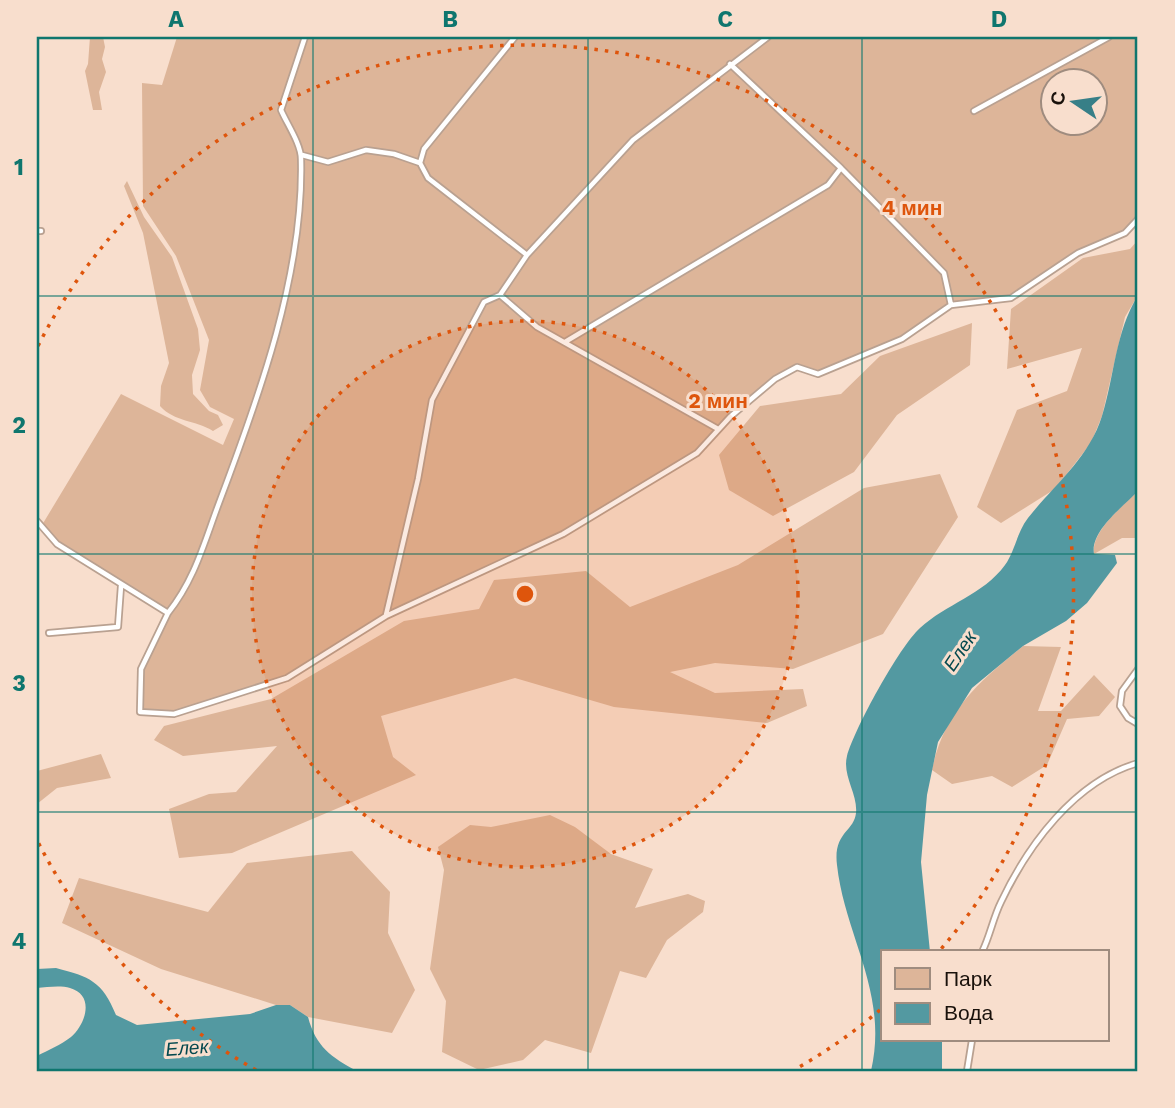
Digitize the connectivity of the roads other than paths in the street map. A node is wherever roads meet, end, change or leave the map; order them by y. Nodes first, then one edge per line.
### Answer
1 (305, 37) edge
2 (515, 37) edge
3 (768, 37) edge
4 (1110, 37) edge
5 (730, 64) junction
6 (974, 111) dead end
7 (302, 155) junction
8 (420, 163) junction
9 (841, 168) junction
10 (1138, 219) edge
11 (527, 255) junction
12 (500, 295) junction
13 (951, 305) junction
14 (565, 342) junction
15 (718, 429) junction
16 (37, 521) edge
17 (121, 586) junction
18 (167, 613) junction
19 (386, 616) junction
20 (49, 634) dead end
21 (1138, 669) edge
22 (1138, 724) edge
23 (1138, 763) edge
24 (983, 950) edge
25 (972, 1042) edge
26 (967, 1071) edge

1 - 7 lane
2 - 8 lane
3 - 5 lane
4 - 6 lane
5 - 9 lane
5 - 11 lane
7 - 8 lane
7 - 18 lane
8 - 11 lane
9 - 13 lane
9 - 14 lane
10 - 13 lane
11 - 12 lane
12 - 14 lane
12 - 19 lane
13 - 15 lane
14 - 15 lane
15 - 19 lane
16 - 17 lane
17 - 18 lane
17 - 20 lane
18 - 19 lane
21 - 22 lane
23 - 24 lane
25 - 26 lane

